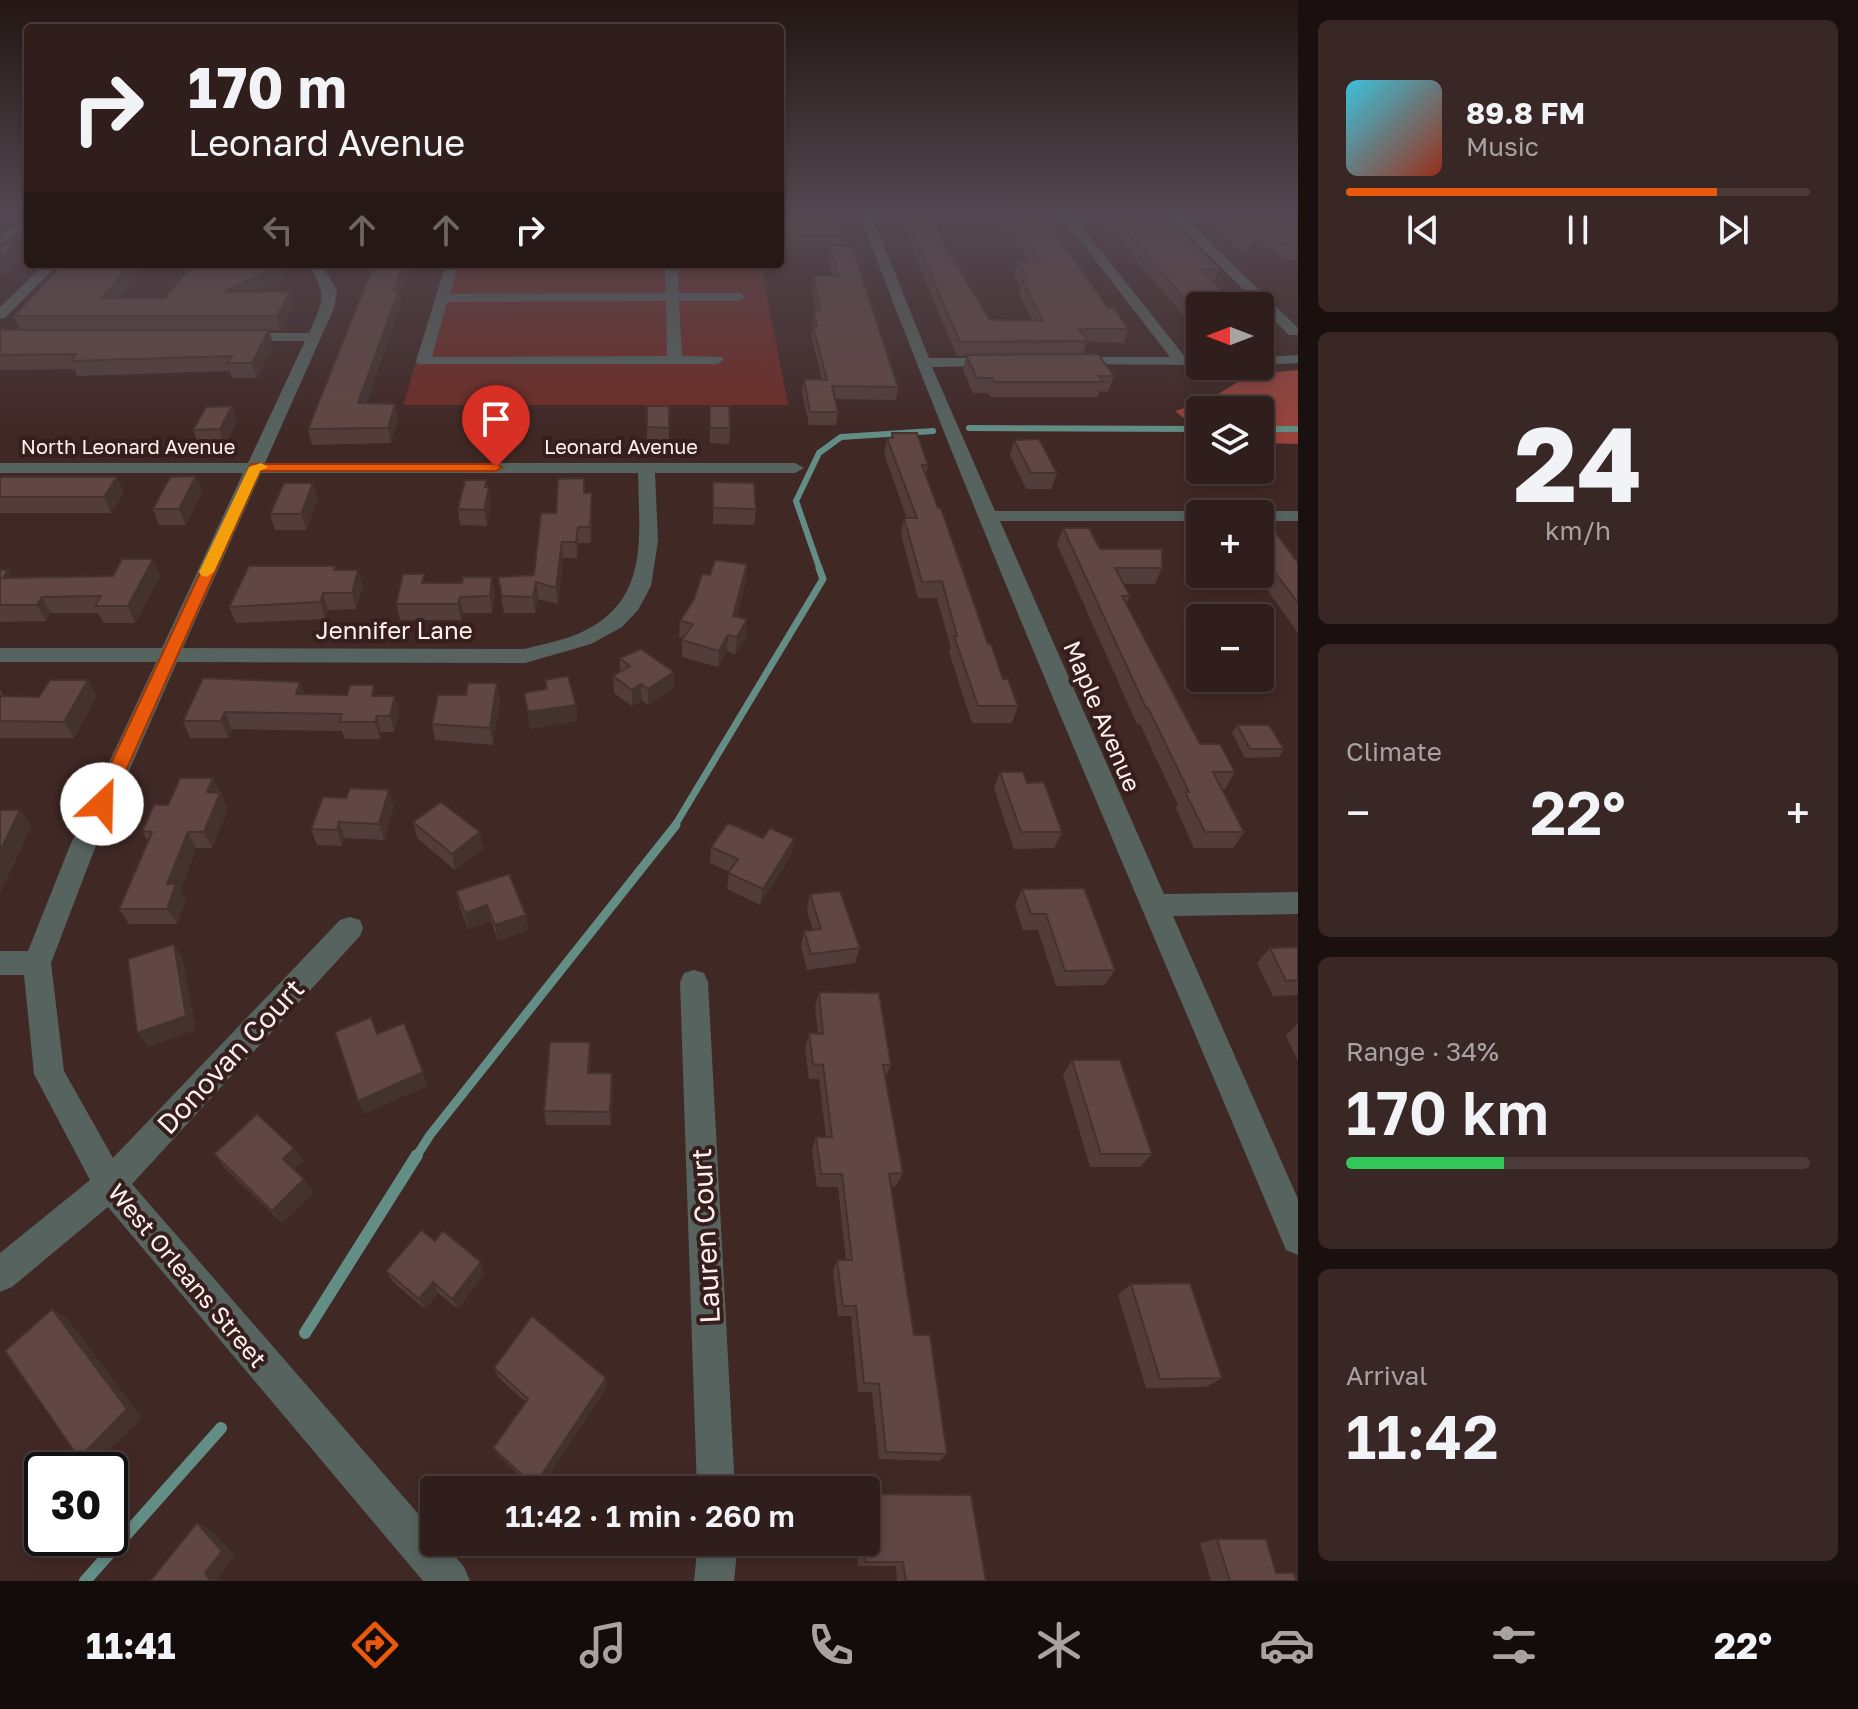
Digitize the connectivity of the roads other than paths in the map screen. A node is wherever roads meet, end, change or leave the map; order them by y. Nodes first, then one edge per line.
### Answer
1 (29, 287) edge
2 (328, 287) edge
3 (445, 287) edge
4 (672, 287) edge
5 (894, 287) edge
6 (1123, 287) edge
7 (1249, 287) edge
8 (739, 297) dead end
9 (442, 298) junction
10 (673, 298) junction
11 (0, 315) edge
12 (1297, 333) edge
13 (219, 337) edge
14 (313, 337) junction
15 (1298, 359) edge
16 (675, 360) junction
17 (717, 360) dead end
18 (1180, 360) junction
19 (1186, 360) edge
20 (1274, 360) edge
21 (1059, 361) edge
22 (1014, 362) edge
23 (923, 363) junction
24 (256, 467) junction
25 (646, 467) junction
26 (0, 468) edge
27 (795, 468) dead end
28 (990, 516) junction
29 (1186, 516) edge
30 (1274, 516) edge
31 (1298, 517) edge
32 (168, 654) junction
33 (0, 655) edge
34 (1298, 903) edge
35 (1154, 905) junction
36 (350, 928) dead end
37 (0, 963) edge
38 (37, 963) junction
39 (694, 982) dead end
40 (110, 1184) junction
41 (1298, 1238) edge
42 (0, 1275) edge
43 (715, 1476) edge
44 (717, 1556) edge
45 (450, 1581) edge
46 (714, 1581) edge

1 - 11 street
2 - 14 street, West Orleans Street
3 - 9 street
4 - 10 street
5 - 23 street, Maple Avenue
6 - 18 street
7 - 12 street
8 - 10 street
9 - 10 street
9 - 16 street
10 - 16 street
13 - 14 street
14 - 24 street, West Orleans Street
15 - 20 street
16 - 17 street
18 - 19 street
18 - 21 street
22 - 23 street
23 - 28 street, Maple Avenue
24 - 25 street, Leonard Avenue
24 - 26 street, North Leonard Avenue
24 - 32 street, West Orleans Street
25 - 27 street, Leonard Avenue
25 - 32 street, Jennifer Lane
28 - 29 street
28 - 35 street, Maple Avenue
30 - 31 street
32 - 33 street, Jennifer Lane
32 - 38 street, West Orleans Street
34 - 35 street
35 - 41 street, Maple Avenue
36 - 40 street, Donovan Court
37 - 38 street
38 - 40 street, West Orleans Street
39 - 43 street, Lauren Court
40 - 42 street, Donovan Court
40 - 45 street, West Orleans Street
44 - 46 street

